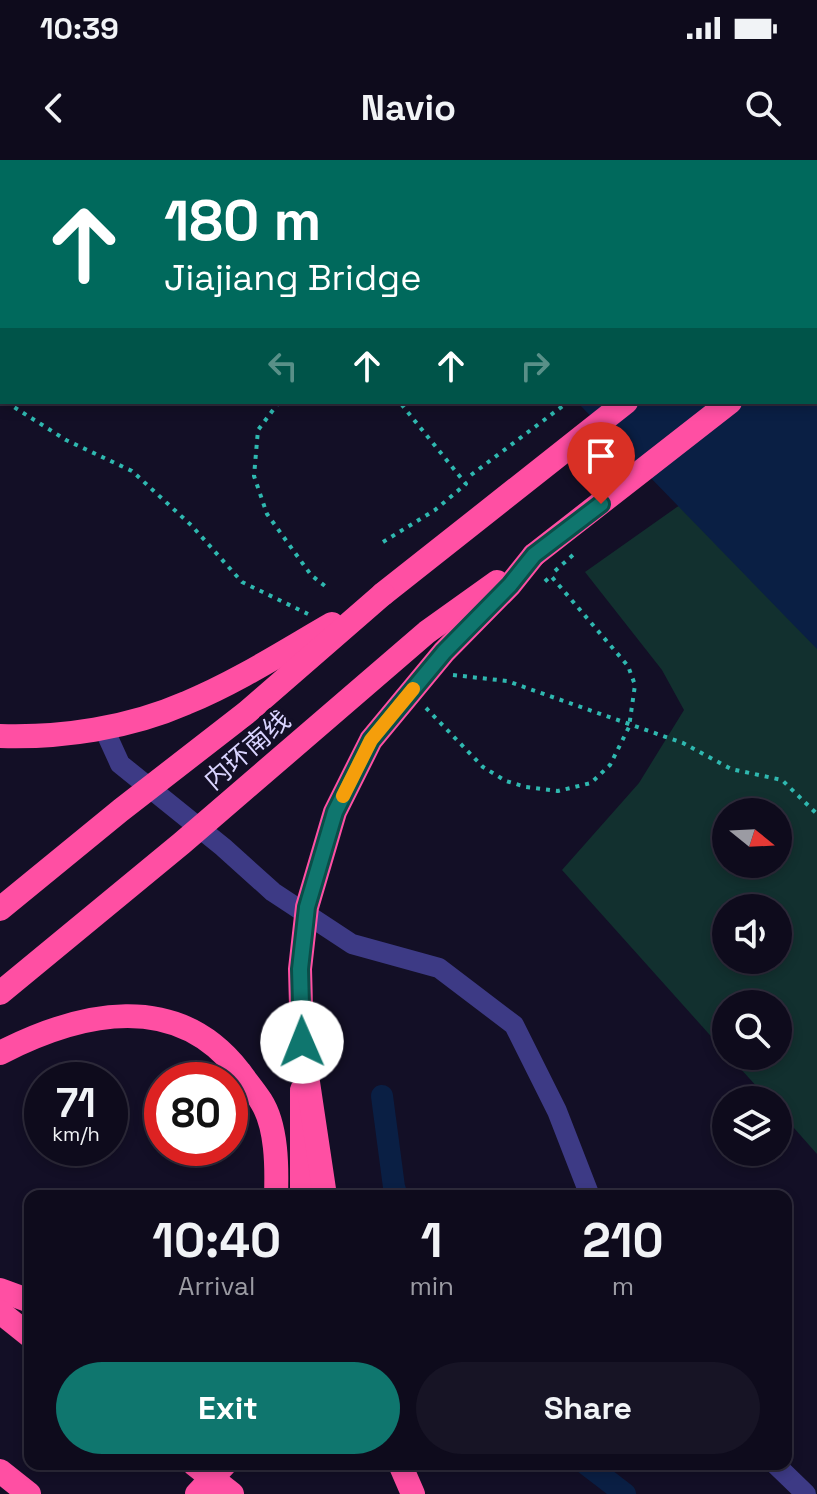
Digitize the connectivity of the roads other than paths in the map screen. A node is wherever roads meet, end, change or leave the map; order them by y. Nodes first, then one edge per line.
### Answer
1 (623, 404) edge
2 (727, 404) edge
3 (534, 555) junction
4 (383, 594) junction
5 (105, 731) dead end
6 (0, 736) edge
7 (0, 909) edge
8 (0, 993) edge
9 (302, 1042) junction
10 (0, 1053) edge
11 (276, 1190) edge
12 (302, 1190) edge
13 (324, 1190) edge
14 (588, 1190) edge
15 (0, 1290) edge
16 (24, 1299) edge
17 (0, 1312) edge
18 (24, 1331) edge
19 (202, 1470) edge
20 (219, 1470) edge
21 (403, 1470) edge
22 (781, 1470) edge
23 (0, 1471) edge
24 (29, 1494) edge
25 (197, 1494) edge
26 (232, 1494) edge
27 (413, 1494) edge
28 (806, 1494) edge

1 - 4 highway
2 - 3 highway
3 - 8 highway, 内环南线, bridge
3 - 9 highway, bridge
4 - 6 highway, bridge
4 - 7 highway, 内环南线, bridge
5 - 14 lane
9 - 12 highway, bridge
9 - 13 highway, bridge
10 - 11 highway
15 - 16 highway
17 - 18 highway
19 - 26 highway
20 - 25 highway, bridge
21 - 27 highway
22 - 28 lane
23 - 24 highway

